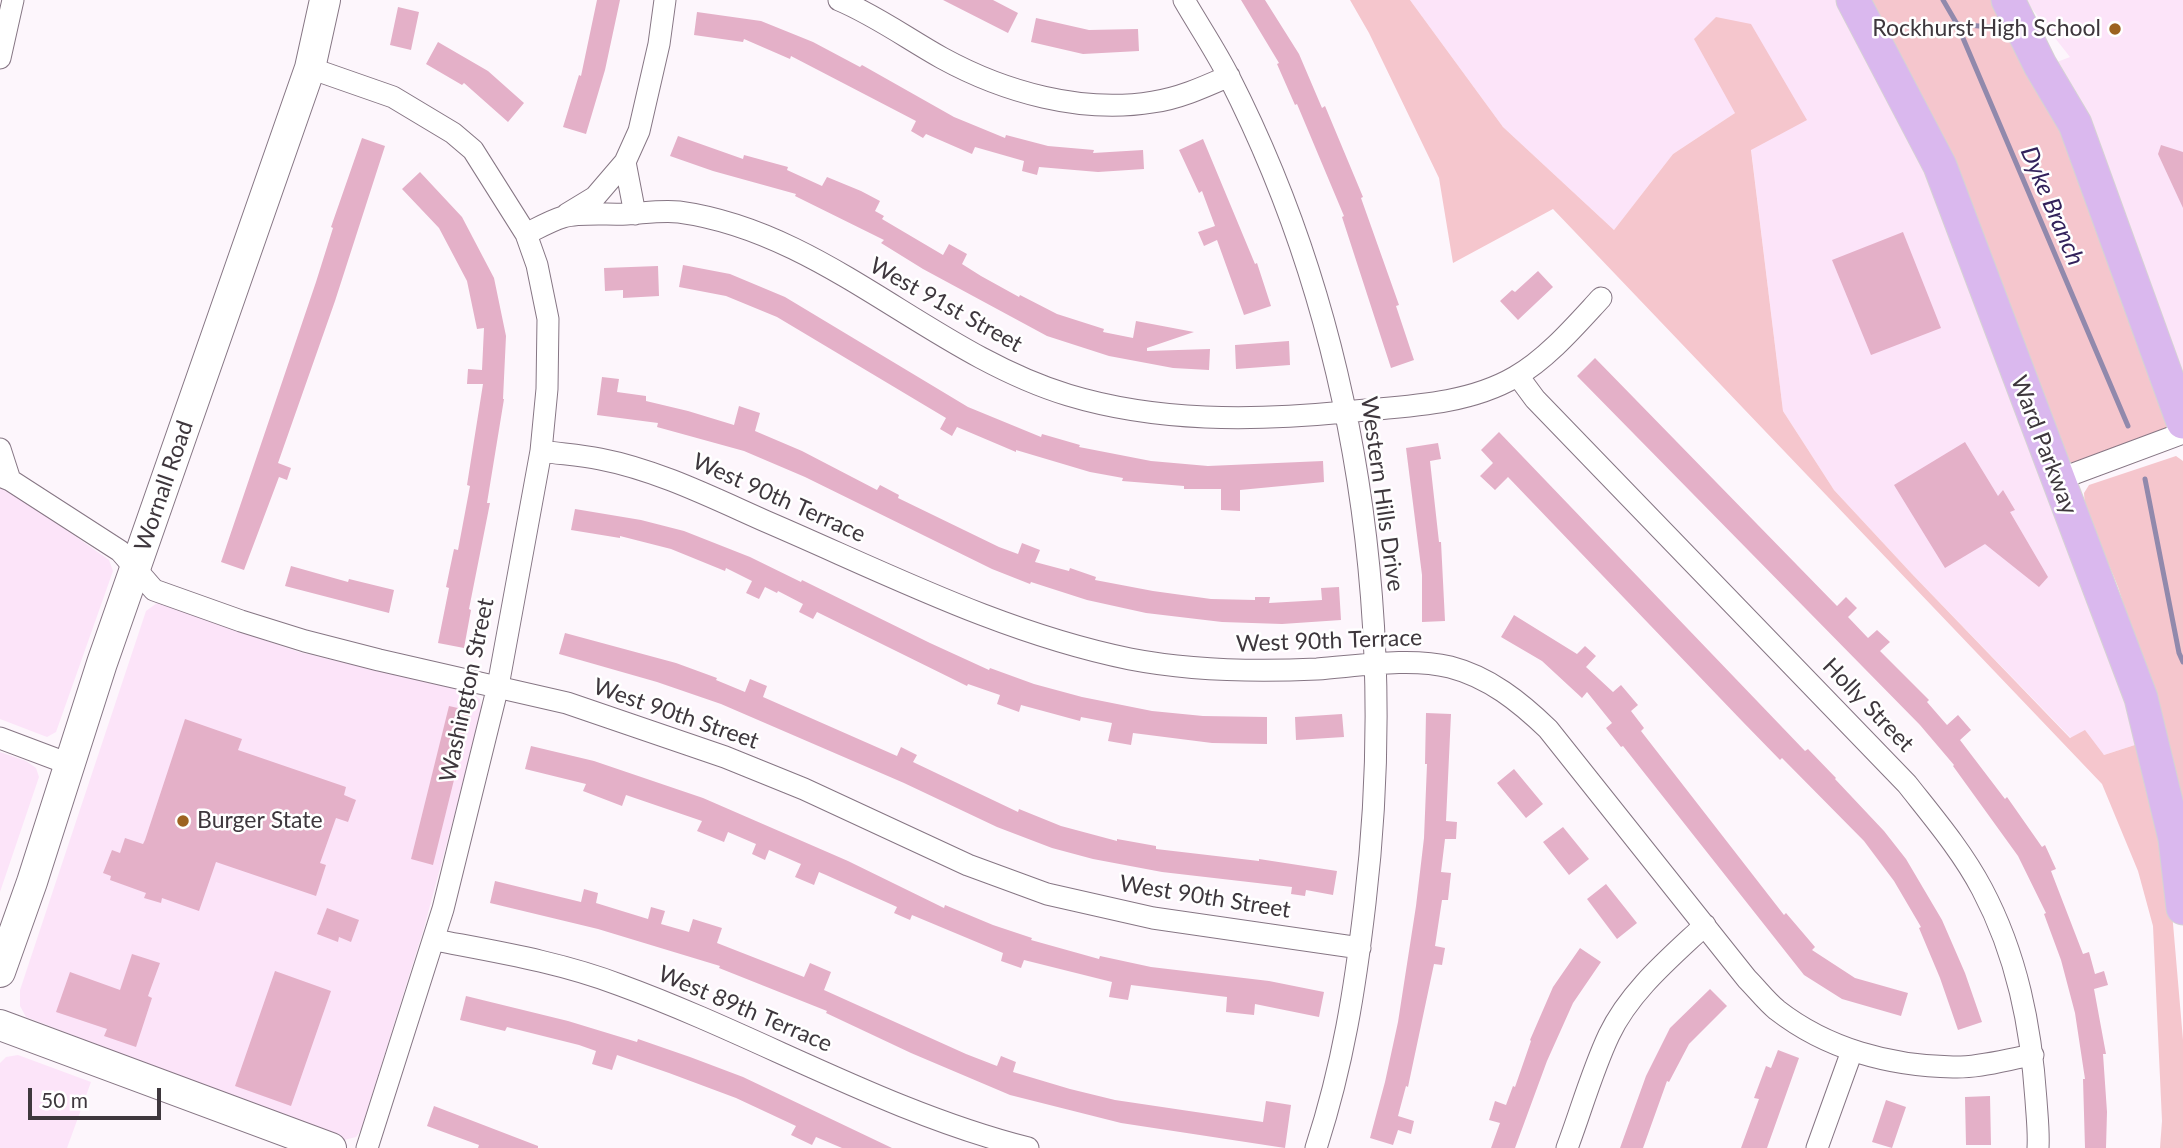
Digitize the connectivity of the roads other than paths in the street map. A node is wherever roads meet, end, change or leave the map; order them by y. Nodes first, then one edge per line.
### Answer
1 (13, 0) edge
2 (325, 0) edge
3 (665, 0) edge
4 (839, 0) edge
5 (1184, 0) edge
6 (1853, 0) edge
7 (2008, 0) edge
8 (0, 58) edge
9 (310, 68) junction
10 (1229, 76) junction
11 (625, 163) junction
12 (635, 214) junction
13 (564, 216) junction
14 (526, 234) junction
15 (1601, 298) dead end
16 (1518, 376) junction
17 (1346, 412) junction
18 (2183, 422) edge
19 (2183, 433) edge
20 (0, 449) edge
21 (541, 451) junction
22 (5, 478) edge
23 (2057, 480) junction
24 (135, 568) junction
25 (1376, 666) junction
26 (498, 686) junction
27 (0, 738) edge
28 (69, 764) junction
29 (2183, 908) edge
30 (1705, 925) junction
31 (435, 940) junction
32 (1360, 947) junction
33 (0, 972) edge
34 (0, 1025) edge
35 (1852, 1051) junction
36 (2033, 1055) junction
37 (331, 1148) edge
38 (367, 1148) edge
39 (1028, 1148) edge
40 (1316, 1148) edge
41 (1567, 1148) edge
42 (1817, 1148) edge
43 (2038, 1148) edge

1 - 8 street
2 - 9 main road, Wornall Road
3 - 11 street
4 - 10 street
5 - 10 street, Western Hills Drive
6 - 23 main road, Ward Parkway
7 - 18 main road
9 - 14 street
9 - 24 main road, Wornall Road
10 - 17 street, Western Hills Drive
11 - 12 street
11 - 13 street
12 - 13 street, West 91st Street
12 - 17 street, West 91st Street
13 - 14 street, West 91st Street
14 - 21 street, Washington Street
15 - 16 street, West 91st Street
16 - 17 street, West 91st Street
16 - 36 street, Holly Street
17 - 25 street, Western Hills Drive
19 - 23 street
20 - 22 street
21 - 25 street, West 90th Terrace
21 - 26 street, Washington Street
22 - 24 street, West 90th Street
23 - 29 main road, Ward Parkway
24 - 26 street, West 90th Street
24 - 28 main road, Wornall Road
25 - 30 street, West 90th Terrace
25 - 32 street, Western Hills Drive
26 - 31 street, Washington Street
26 - 32 street, West 90th Street
27 - 28 street
28 - 33 main road, Wornall Road
30 - 35 street, West 90th Terrace
30 - 41 street
31 - 38 street, Washington Street
31 - 39 street, West 89th Terrace
32 - 40 street, Western Hills Drive
34 - 37 main road
35 - 36 street, West 90th Terrace
35 - 42 street
36 - 43 street, Holly Street

